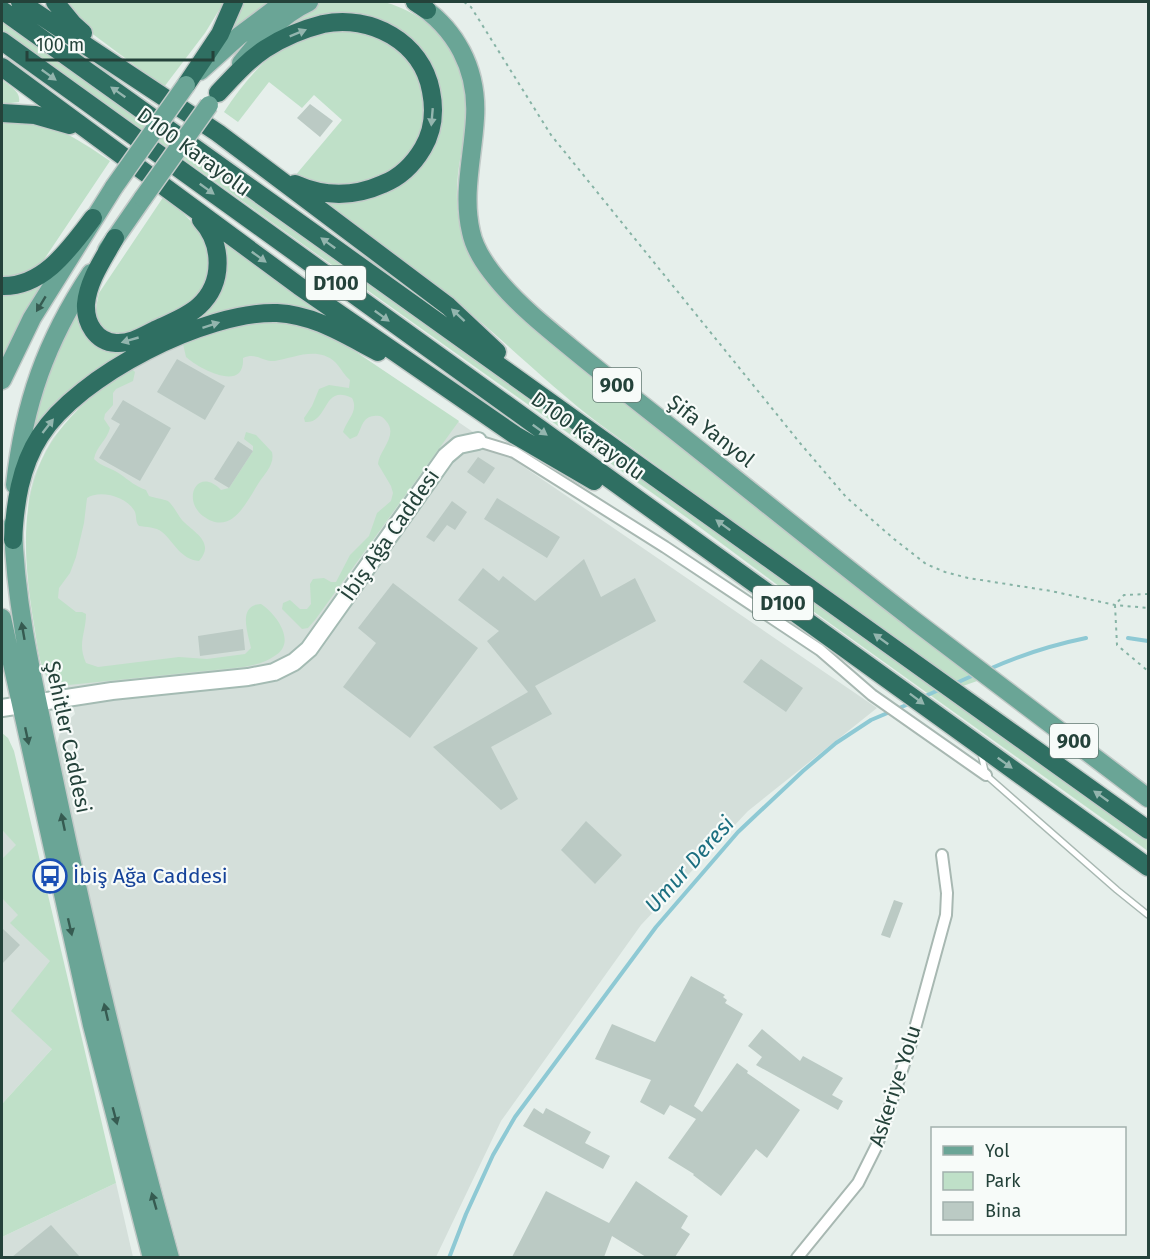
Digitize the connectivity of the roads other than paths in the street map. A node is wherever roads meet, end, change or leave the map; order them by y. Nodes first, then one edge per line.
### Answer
1 (21, 2) edge
2 (55, 2) edge
3 (234, 2) edge
4 (284, 2) edge
5 (309, 2) edge
6 (408, 2) edge
7 (419, 4) edge
8 (2, 10) edge
9 (2, 41) edge
10 (2, 67) edge
11 (140, 81) junction
12 (186, 85) junction
13 (214, 99) junction
14 (2, 113) edge
15 (109, 148) junction
16 (256, 161) junction
17 (178, 198) junction
18 (93, 218) junction
19 (115, 238) junction
20 (2, 286) edge
21 (2, 381) edge
22 (458, 395) junction
23 (546, 399) junction
24 (477, 441) joint
25 (671, 525) junction
26 (13, 540) junction
27 (2, 618) edge
28 (39, 703) junction
29 (21, 706) junction
30 (2, 708) edge
31 (979, 745) junction
32 (986, 775) junction
33 (1149, 798) edge
34 (1149, 830) edge
35 (942, 855) dead end
36 (1149, 867) edge
37 (1149, 915) edge
38 (152, 1257) edge
39 (170, 1257) edge
40 (796, 1257) edge

1 - 11 highway
2 - 11 highway
3 - 12 highway
4 - 12 main road
5 - 13 main road, Şehitler Caddesi
6 - 7 main road
7 - 33 main road, Şifa Yanyol / 900
23 -> 8 highway, D100 Karayolu / D100
9 -> 25 highway, D100 Karayolu / D100
10 - 15 highway
11 - 16 highway
12 - 18 main road, bridge
13 -> 16 highway
13 - 19 main road, Şehitler Caddesi, bridge
14 - 15 highway
15 - 17 highway
23 -> 16 highway
17 -> 19 highway
17 -> 22 highway
18 - 20 highway
18 -> 21 main road
19 - 26 main road, Şehitler Caddesi
22 - 25 highway
26 -> 22 highway
34 -> 23 highway, D100 Karayolu / D100
24 - 28 street, İbiş Ağa Caddesi
24 - 32 street
25 -> 31 highway, D100 Karayolu / D100
28 -> 26 main road, Şehitler Caddesi
27 - 29 main road, Şehitler Caddesi
28 - 29 street, İbiş Ağa Caddesi
39 -> 28 main road, Şehitler Caddesi
29 - 30 street, İbiş Ağa Caddesi
29 -> 38 main road, Şehitler Caddesi
31 - 32 lane
31 -> 36 highway, D100 Karayolu / D100
32 - 37 lane
35 - 40 street, Askeriye Yolu

